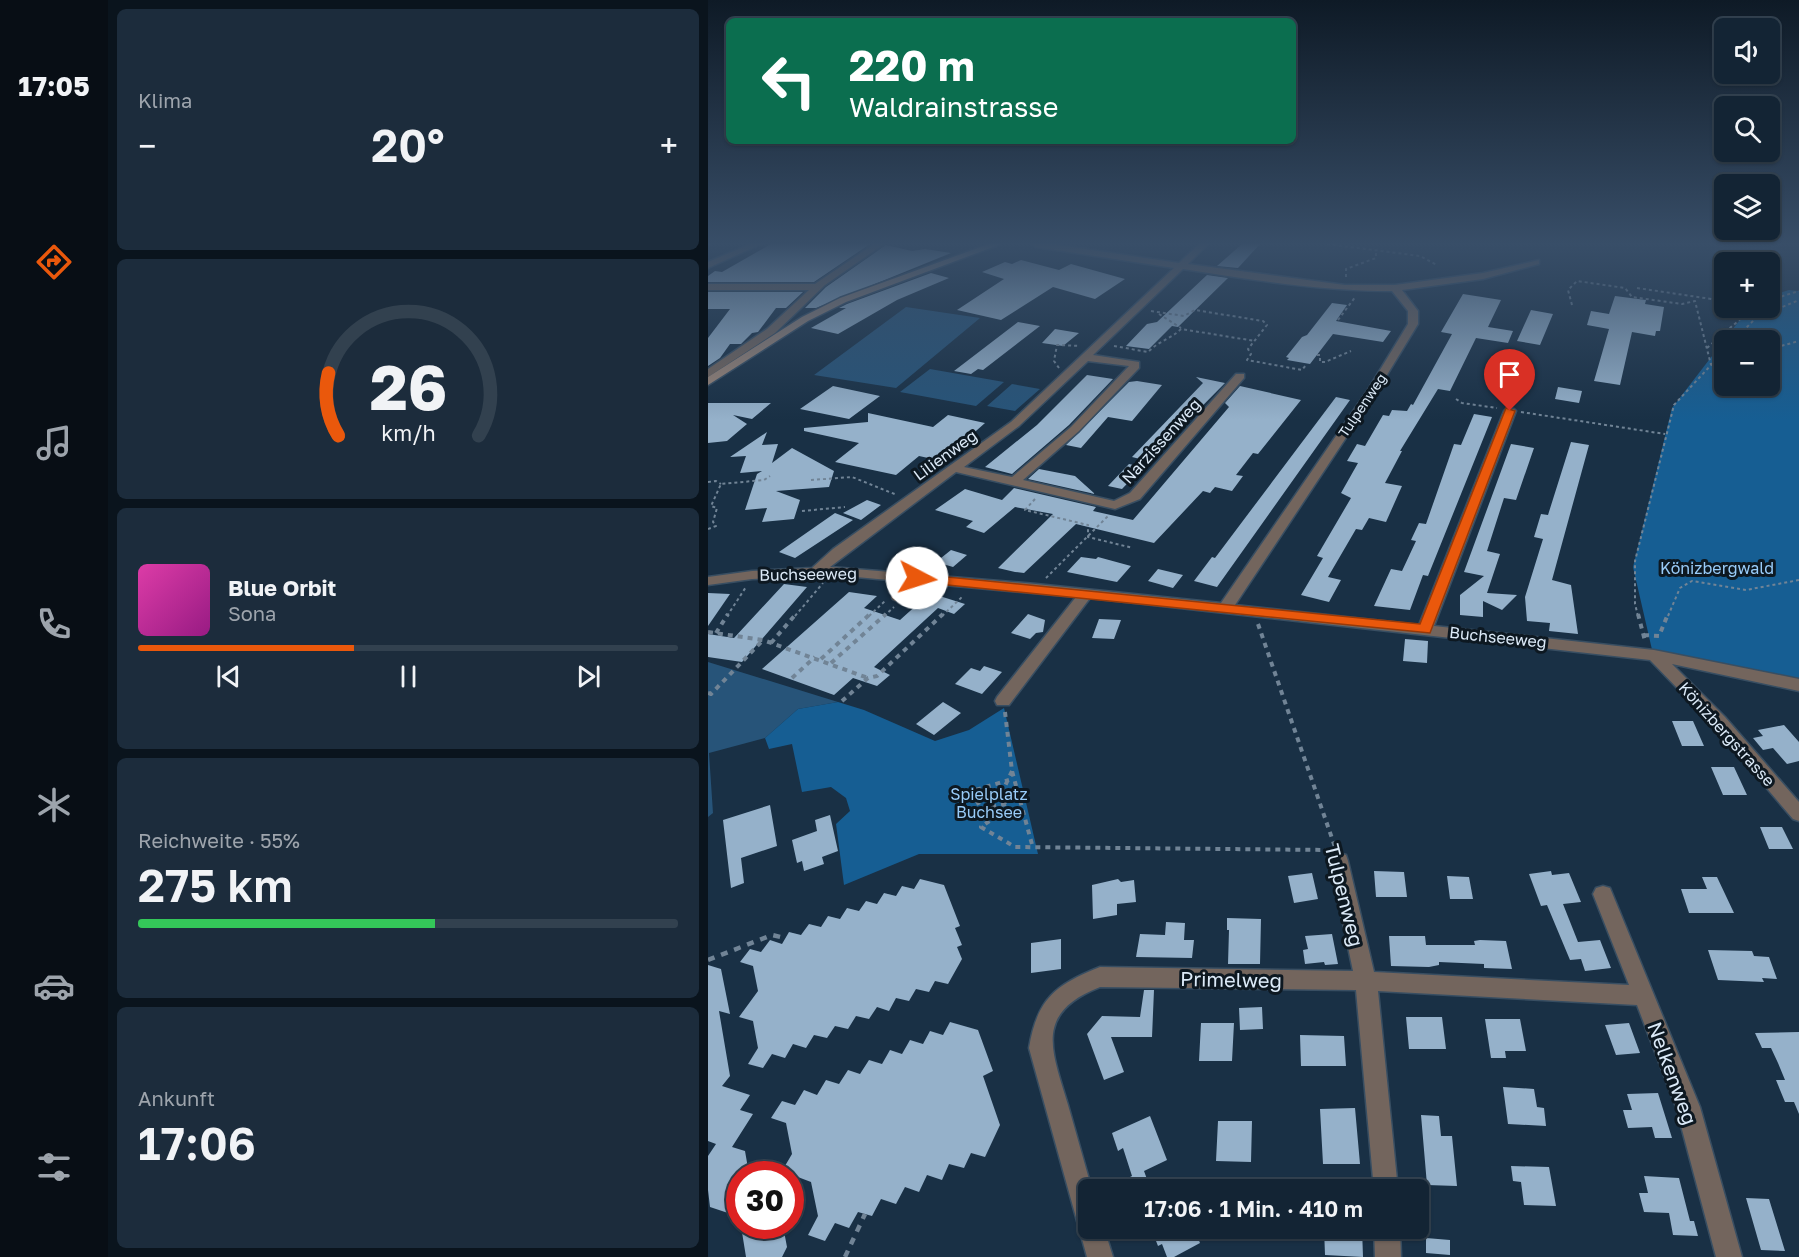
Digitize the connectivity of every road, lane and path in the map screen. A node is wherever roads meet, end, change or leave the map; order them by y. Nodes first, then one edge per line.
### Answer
1 (801, 303) edge
2 (838, 303) edge
3 (1143, 303) edge
4 (1353, 303) edge
5 (1409, 303) edge
6 (1672, 303) edge
7 (1688, 303) edge
8 (1695, 303) edge
9 (1793, 303) edge
10 (1137, 308) junction
11 (1154, 311) junction
12 (1338, 320) dead end
13 (1752, 322) junction
14 (1181, 329) junction
15 (1744, 330) edge
16 (1255, 341) junction
17 (1799, 341) edge
18 (1780, 346) edge
19 (1707, 348) junction
20 (1093, 349) junction
21 (1351, 351) dead end
22 (1317, 355) dead end
23 (1714, 361) edge
24 (1714, 363) edge
25 (1711, 364) junction
26 (1306, 365) dead end
27 (708, 374) edge
28 (1068, 374) junction
29 (1240, 376) dead end
30 (708, 382) edge
31 (1456, 399) dead end
32 (1510, 411) junction
33 (1665, 434) junction
34 (954, 468) junction
35 (770, 476) dead end
36 (811, 480) dead end
37 (708, 482) edge
38 (1015, 482) junction
39 (721, 484) junction
40 (1046, 489) junction
41 (910, 501) junction
42 (1115, 505) junction
43 (845, 507) dead end
44 (802, 511) dead end
45 (708, 529) edge
46 (1088, 537) junction
47 (1133, 548) dead end
48 (817, 571) junction
49 (834, 571) junction
50 (752, 575) junction
51 (913, 577) junction
52 (1799, 580) edge
53 (708, 581) edge
54 (978, 583) junction
55 (1036, 588) junction
56 (1087, 593) junction
57 (898, 599) joint
58 (1225, 609) junction
59 (1254, 612) junction
60 (1425, 629) junction
61 (708, 632) edge
62 (716, 633) junction
63 (1643, 634) junction
64 (763, 640) junction
65 (771, 643) junction
66 (1654, 655) junction
67 (814, 657) junction
68 (821, 659) junction
69 (831, 663) junction
70 (792, 678) dead end
71 (868, 678) junction
72 (1799, 685) edge
73 (708, 693) edge
74 (842, 701) dead end
75 (1003, 701) joint
76 (1012, 771) junction
77 (1010, 780) junction
78 (1006, 804) junction
79 (1799, 814) edge
80 (1032, 848) junction
81 (1337, 855) junction
82 (1603, 894) dead end
83 (785, 938) dead end
84 (708, 960) edge
85 (1366, 981) junction
86 (1643, 996) junction
87 (1385, 1179) edge
88 (1078, 1183) edge
89 (865, 1214) dead end
90 (1094, 1239) edge
91 (1388, 1239) edge
92 (845, 1257) edge
93 (1100, 1257) edge
94 (1388, 1257) edge
95 (1729, 1257) edge

1 - 27 street
2 - 30 street
3 - 10 street, Lilienweg
4 - 12 path
5 - 58 street, Tulpenweg
6 - 7 path
8 - 19 path
9 - 13 path
10 - 11 path
10 - 20 street, Lilienweg
11 - 14 path
11 - 16 path
13 - 15 path
13 - 19 path
14 - 16 path
14 - 20 path
16 - 26 path
17 - 18 path
19 - 25 path
20 - 28 street, Lilienweg
20 - 28 path
20 - 38 street
21 - 22 path
23 - 25 path
24 - 25 path
25 - 33 path
28 - 34 street, Lilienweg
29 - 42 street, Narzissenweg
31 - 32 path
32 - 33 path
32 - 60 street
33 - 63 path
34 - 38 street, Narzissenweg
34 - 41 street, Lilienweg
35 - 39 path
36 - 41 path
37 - 39 path
38 - 40 street, Narzissenweg
39 - 45 path
40 - 42 street, Narzissenweg
40 - 46 path
41 - 48 street, Lilienweg
42 - 46 path
43 - 44 path
46 - 47 path
46 - 55 path
48 - 49 street, Buchseeweg
48 - 50 street, Buchseeweg
49 - 51 street, Buchseeweg
49 - 65 path
50 - 53 street, Buchseeweg
50 - 62 path
51 - 54 street, Buchseeweg
51 - 57 lane
51 - 68 path
52 - 63 path
54 - 55 street, Buchseeweg
54 - 71 path
55 - 56 street, Buchseeweg
56 - 58 street, Buchseeweg
56 - 75 street
57 - 69 path
58 - 59 street, Buchseeweg
59 - 60 street, Buchseeweg
59 - 81 path, Tulpenweg
60 - 66 street, Buchseeweg
61 - 62 path
62 - 64 path
63 - 66 path
64 - 65 path
64 - 73 path
65 - 67 path
66 - 72 street, Buchseeweg
66 - 79 street, Könizbergstrasse
67 - 68 path
67 - 70 path
68 - 69 path
69 - 71 path
71 - 74 path
75 - 76 path
76 - 77 path
76 - 80 path
77 - 78 path
77 - 78 path
78 - 80 path
80 - 81 path
81 - 85 street, Tulpenweg
82 - 86 street, Nelkenweg
83 - 84 path
85 - 86 street, Primelweg
85 - 87 street, Tulpenweg
85 - 88 street, Primelweg
86 - 95 street, Nelkenweg
89 - 92 path
90 - 93 street
91 - 94 street

